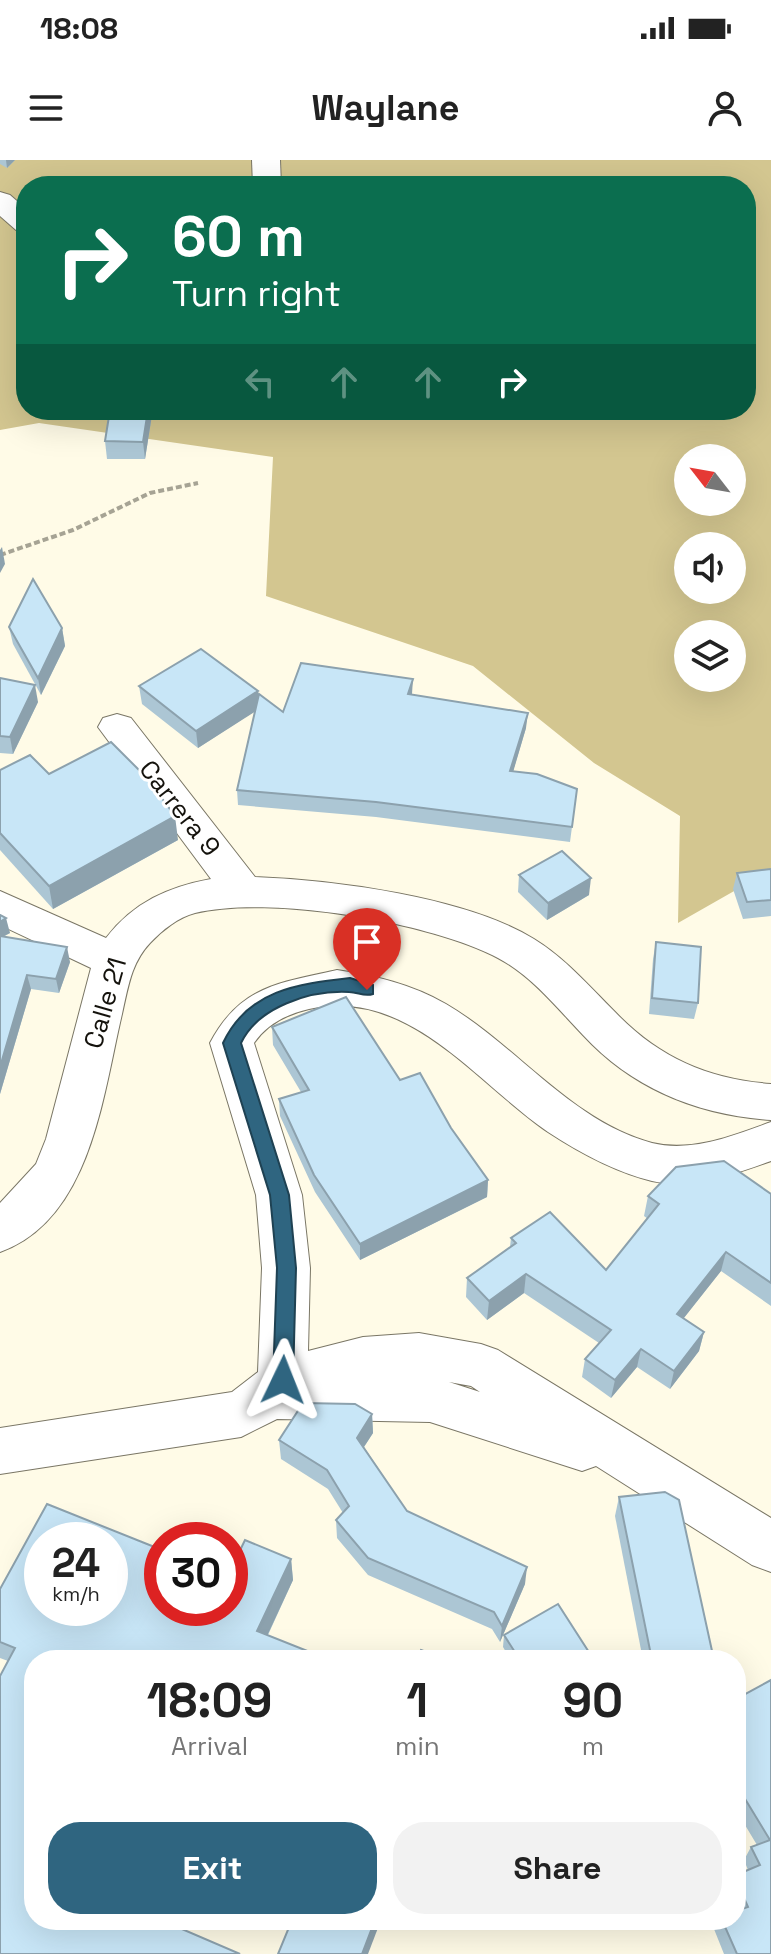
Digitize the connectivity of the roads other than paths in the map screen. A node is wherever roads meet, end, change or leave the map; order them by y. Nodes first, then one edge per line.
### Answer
1 (0, 201) edge
2 (16, 215) edge
3 (117, 727) dead end
4 (242, 890) junction
5 (0, 907) edge
6 (114, 960) junction
7 (771, 1102) edge
8 (771, 1141) edge
9 (0, 1232) edge
10 (276, 1389) junction
11 (0, 1451) edge
12 (771, 1547) edge

1 - 2 street
3 - 4 street, Carrera 9
4 - 6 street, Calle 21
4 - 7 street, Calle 21
5 - 6 street
6 - 9 street, Calle 21
8 - 10 street
10 - 11 street
10 - 12 street

